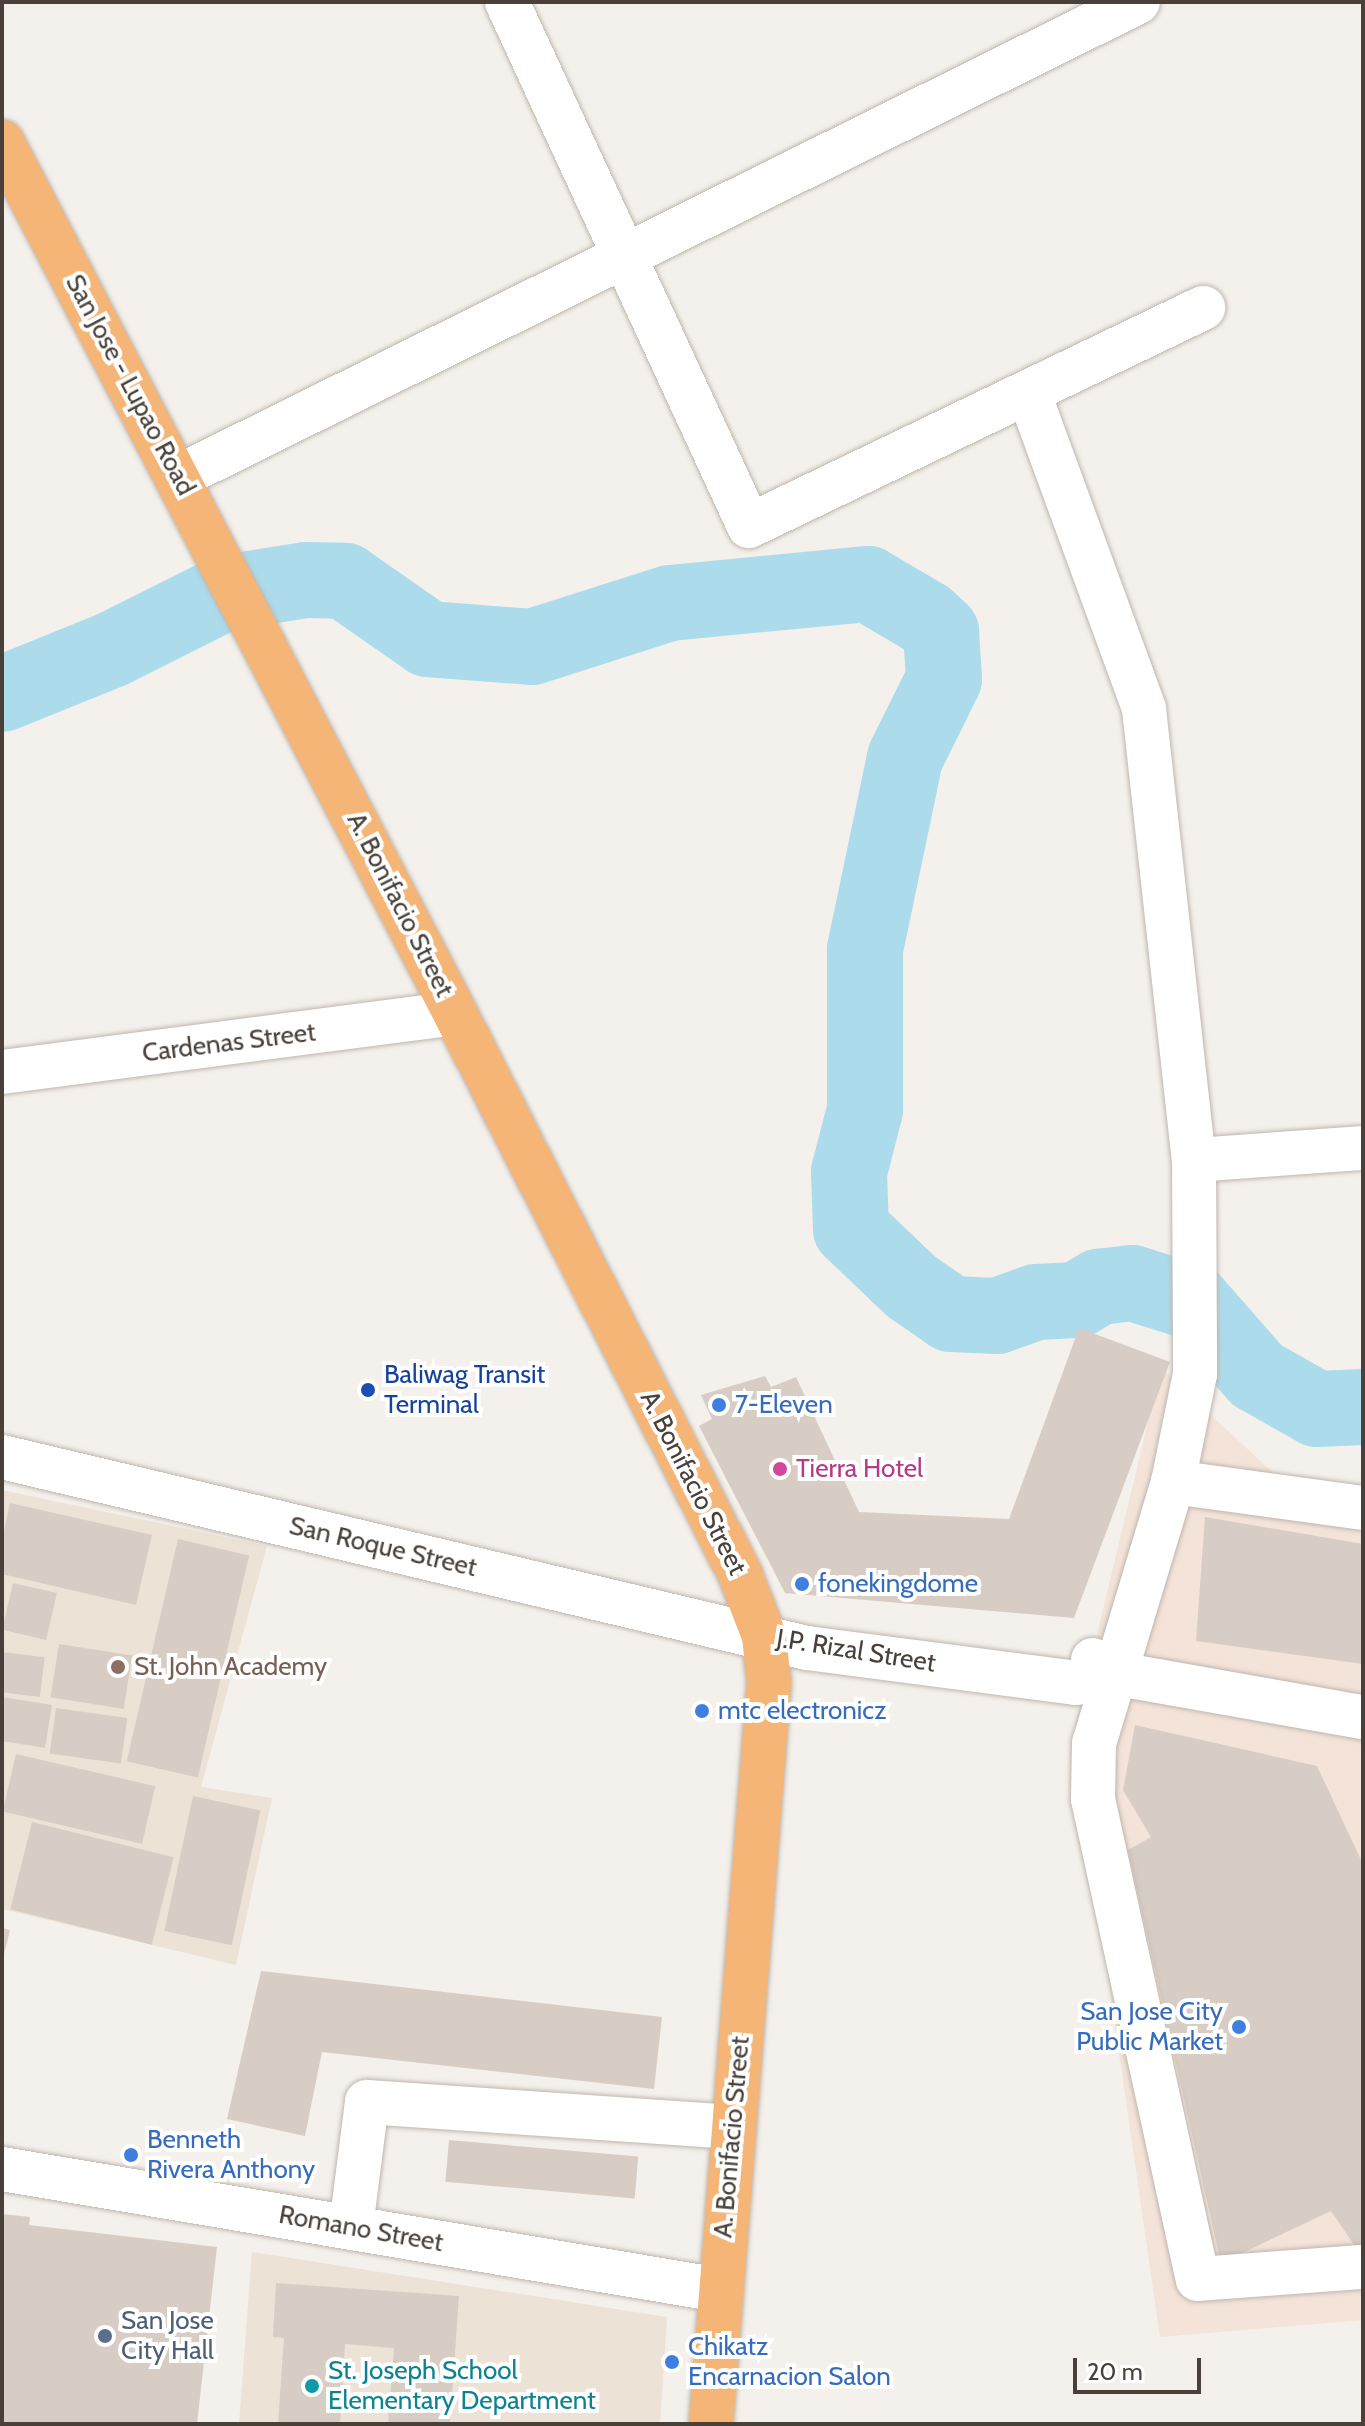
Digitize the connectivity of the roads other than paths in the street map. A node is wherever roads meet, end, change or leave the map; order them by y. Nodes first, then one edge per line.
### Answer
1 (507, 2) edge
2 (1138, 2) edge
3 (2, 142) edge
4 (622, 256) junction
5 (1203, 308) dead end
6 (1029, 394) junction
7 (178, 477) junction
8 (257, 628) joint
9 (455, 1013) junction
10 (2, 1072) edge
11 (1363, 1148) edge
12 (1194, 1160) junction
13 (2, 1457) edge
14 (1173, 1482) junction
15 (1363, 1508) edge
16 (764, 1636) junction
17 (1118, 1674) junction
18 (1363, 1717) edge
19 (733, 2127) junction
20 (2, 2169) edge
21 (351, 2227) junction
22 (1363, 2267) edge
23 (720, 2290) junction
24 (711, 2424) edge

1 - 4 street
2 - 4 street
3 - 7 highway, San Jose - Lupao Road
4 - 6 street
4 - 7 street
5 - 6 street
6 - 12 street
7 - 8 highway, San Jose - Lupao Road
8 - 9 highway, A. Bonifacio Street
9 - 10 street, Cardenas Street
9 - 16 highway, A. Bonifacio Street
11 - 12 street
12 - 14 street
13 - 16 street, San Roque Street
14 - 15 street
14 - 17 street
16 - 17 street, J.P. Rizal Street
16 - 19 highway, A. Bonifacio Street
17 - 18 street, J.P. Rizal Street
17 - 22 street
19 - 21 street
19 - 23 highway, A. Bonifacio Street
20 - 21 street, Romano Street
21 - 23 street, Romano Street
23 - 24 highway, A. Bonifacio Street

